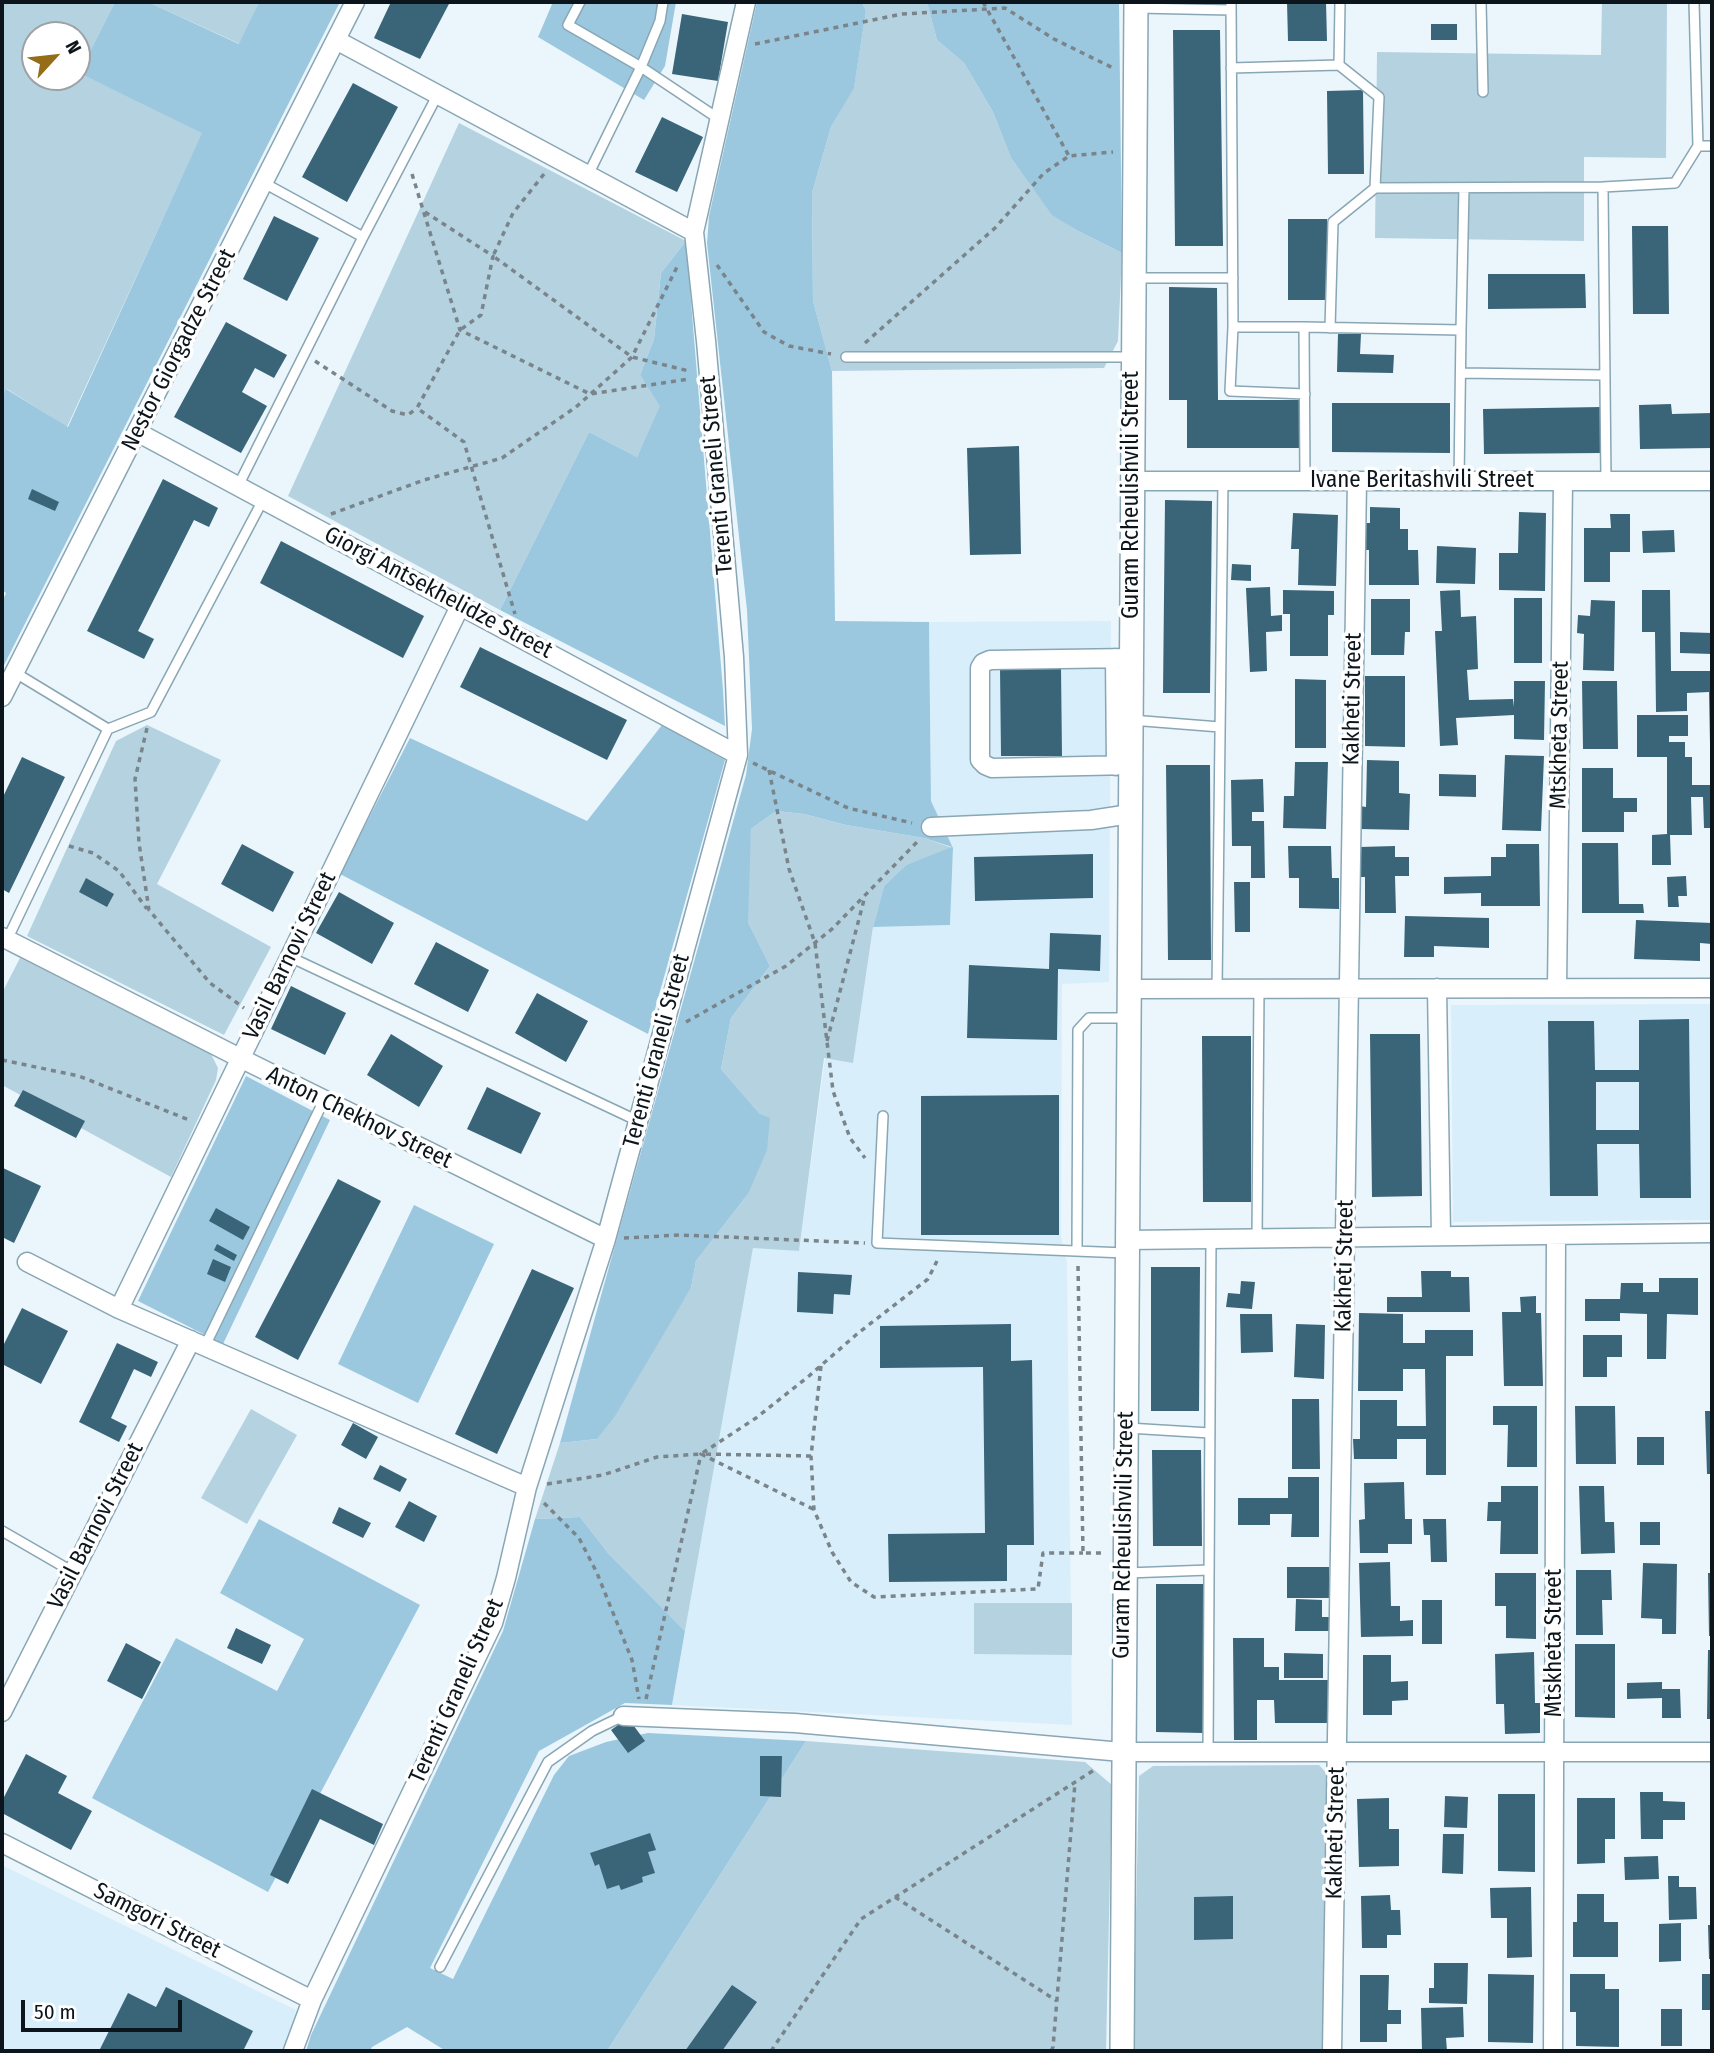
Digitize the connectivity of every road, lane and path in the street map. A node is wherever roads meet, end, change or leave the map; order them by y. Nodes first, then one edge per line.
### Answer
1 (355, 2) edge
2 (580, 2) edge
3 (663, 2) edge
4 (746, 2) edge
5 (983, 2) edge
6 (1340, 2) edge
7 (1481, 2) edge
8 (1694, 2) edge
9 (1136, 5) edge
10 (1231, 6) edge
11 (987, 8) junction
12 (336, 40) junction
13 (736, 48) junction
14 (1339, 65) junction
15 (641, 67) junction
16 (1231, 68) junction
17 (1136, 80) junction
18 (1483, 92) dead end
19 (438, 94) junction
20 (719, 119) junction
21 (1698, 146) junction
22 (1712, 146) edge
23 (1135, 150) junction
24 (406, 155) junction
25 (1069, 156) junction
26 (556, 158) junction
27 (588, 175) junction
28 (264, 183) junction
29 (1603, 187) junction
30 (1375, 188) junction
31 (1464, 188) junction
32 (423, 211) junction
33 (694, 232) junction
34 (363, 237) junction
35 (493, 256) junction
36 (1134, 278) junction
37 (1233, 278) junction
38 (1233, 327) junction
39 (1304, 327) junction
40 (1330, 328) junction
41 (460, 330) junction
42 (1461, 330) junction
43 (304, 354) junction
44 (632, 357) junction
45 (1134, 357) junction
46 (846, 358) junction
47 (1461, 373) junction
48 (1605, 375) junction
49 (708, 376) junction
50 (590, 394) junction
51 (1305, 394) junction
52 (416, 408) junction
53 (137, 432) junction
54 (471, 467) junction
55 (1132, 481) junction
56 (1223, 481) junction
57 (1305, 481) junction
58 (1357, 481) junction
59 (1459, 481) junction
60 (1563, 481) junction
61 (1606, 481) junction
62 (1712, 481) edge
63 (238, 486) junction
64 (263, 500) junction
65 (306, 523) junction
66 (461, 604) junction
67 (522, 638) junction
68 (1123, 658) junction
69 (14, 672) junction
70 (2, 697) edge
71 (151, 712) junction
72 (1131, 720) junction
73 (1220, 727) junction
74 (108, 729) junction
75 (738, 755) junction
76 (1124, 766) junction
77 (768, 770) junction
78 (1130, 814) junction
79 (931, 827) junction
80 (54, 842) junction
81 (866, 895) junction
82 (149, 910) junction
83 (5, 938) edge
84 (815, 943) junction
85 (290, 957) junction
86 (1437, 988) junction
87 (1557, 988) junction
88 (1712, 988) edge
89 (1128, 989) junction
90 (1217, 989) junction
91 (1259, 989) junction
92 (1349, 990) junction
93 (1128, 1018) junction
94 (259, 1020) junction
95 (661, 1036) junction
96 (827, 1043) junction
97 (240, 1058) junction
98 (2, 1060) edge
99 (324, 1100) junction
100 (883, 1116) dead end
101 (638, 1121) junction
102 (207, 1128) junction
103 (880, 1180) junction
104 (1712, 1233) edge
105 (1556, 1235) junction
106 (1441, 1236) junction
107 (1257, 1238) junction
108 (606, 1239) junction
109 (1211, 1239) junction
110 (1345, 1239) junction
111 (877, 1243) junction
112 (944, 1247) junction
113 (1127, 1247) junction
114 (1077, 1250) junction
115 (27, 1262) dead end
116 (119, 1309) junction
117 (198, 1343) junction
118 (821, 1365) junction
119 (1125, 1428) junction
120 (1210, 1433) junction
121 (701, 1454) junction
122 (811, 1456) junction
123 (527, 1487) junction
124 (814, 1510) junction
125 (2, 1531) edge
126 (1083, 1553) junction
127 (1124, 1562) junction
128 (1209, 1570) junction
129 (73, 1572) junction
130 (2, 1712) edge
131 (623, 1716) joint
132 (643, 1717) junction
133 (1122, 1752) junction
134 (1208, 1752) junction
135 (1554, 1752) junction
136 (1712, 1752) edge
137 (1337, 1753) junction
138 (2, 1843) edge
139 (895, 1897) junction
140 (440, 1967) dead end
141 (312, 2000) junction
142 (1057, 2001) junction
143 (293, 2051) edge
144 (771, 2051) edge
145 (1051, 2051) edge
146 (1122, 2051) edge
147 (1332, 2051) edge
148 (1553, 2051) edge

1 - 12 street, Nestor Giorgadze Street
2 - 15 lane
3 - 15 lane
4 - 13 street, Terenti Graneli Street
5 - 11 path
6 - 14 lane
7 - 18 lane
8 - 21 lane
9 - 10 lane
9 - 17 street, Guram Rcheulishvili Street
10 - 16 lane
11 - 13 path
11 - 17 path
11 - 25 path
12 - 19 street
12 - 28 street, Nestor Giorgadze Street
13 - 20 street, Terenti Graneli Street
14 - 16 lane
14 - 30 lane
15 - 20 lane
15 - 27 lane
16 - 37 lane
17 - 23 street, Guram Rcheulishvili Street
19 - 24 lane
19 - 26 street
20 - 33 street, Terenti Graneli Street
21 - 22 lane
21 - 29 lane
23 - 25 path
23 - 36 street, Guram Rcheulishvili Street
24 - 32 path
24 - 34 lane
25 - 46 path
26 - 27 street
26 - 35 path
27 - 33 street
28 - 34 lane
28 - 53 street, Nestor Giorgadze Street
29 - 31 lane
29 - 48 lane
30 - 31 lane
30 - 40 lane
31 - 42 lane
32 - 35 path
32 - 41 path
33 - 44 path
33 - 46 path
33 - 49 street, Terenti Graneli Street
34 - 43 lane
35 - 41 path
35 - 44 path
36 - 37 lane
36 - 45 street, Guram Rcheulishvili Street
37 - 38 lane
38 - 39 lane
38 - 51 lane
39 - 40 lane
39 - 51 lane
40 - 42 lane
41 - 50 path
41 - 52 path
42 - 47 lane
43 - 52 path
43 - 63 lane
44 - 49 path
44 - 50 path
45 - 46 lane
45 - 55 street, Guram Rcheulishvili Street
47 - 48 lane
47 - 59 lane
48 - 61 lane
49 - 50 path
49 - 75 street, Terenti Graneli Street
50 - 54 path
51 - 57 lane
52 - 54 path
53 - 63 street, Giorgi Antsekhelidze Street
53 - 69 street, Nestor Giorgadze Street
54 - 65 path
54 - 67 path
55 - 56 street, Ivane Beritashvili Street
55 - 68 street, Guram Rcheulishvili Street
56 - 57 street, Ivane Beritashvili Street
56 - 73 lane
57 - 58 street, Ivane Beritashvili Street
58 - 59 street, Ivane Beritashvili Street
58 - 92 street, Kakheti Street
59 - 60 street, Ivane Beritashvili Street
60 - 61 street, Ivane Beritashvili Street
60 - 87 street, Mtskheta Street
61 - 62 street, Ivane Beritashvili Street
63 - 64 street, Giorgi Antsekhelidze Street
64 - 65 street, Giorgi Antsekhelidze Street
64 - 71 lane
65 - 66 street, Giorgi Antsekhelidze Street
66 - 67 street, Giorgi Antsekhelidze Street
66 - 85 street, Vasil Barnovi Street
67 - 75 street, Giorgi Antsekhelidze Street
68 - 72 street, Guram Rcheulishvili Street
68 - 76 street
68 - 76 street
69 - 70 street, Nestor Giorgadze Street
69 - 74 lane
71 - 74 lane
71 - 82 path
72 - 73 lane
72 - 76 street, Guram Rcheulishvili Street
73 - 90 lane
74 - 80 lane
75 - 77 path
75 - 95 street, Terenti Graneli Street
76 - 78 street, Guram Rcheulishvili Street
77 - 79 path
77 - 84 path
78 - 79 street
78 - 89 street, Guram Rcheulishvili Street
79 - 81 path
80 - 82 path
80 - 83 lane
81 - 84 path
81 - 96 path
82 - 94 path
83 - 97 street, Anton Chekhov Street
84 - 95 path
84 - 96 path
85 - 94 street, Vasil Barnovi Street
85 - 101 lane
86 - 87 street
86 - 92 street
86 - 106 street
87 - 88 street
89 - 90 street
89 - 93 street, Guram Rcheulishvili Street
90 - 91 street
91 - 92 street
91 - 107 lane
92 - 110 street, Kakheti Street
93 - 113 street, Guram Rcheulishvili Street
93 - 114 lane
94 - 97 street, Vasil Barnovi Street
95 - 101 street, Terenti Graneli Street
96 - 103 path
97 - 99 street, Anton Chekhov Street
97 - 102 street, Vasil Barnovi Street
98 - 102 path
99 - 108 street, Anton Chekhov Street
99 - 117 lane, Vasil Barnovi Street
100 - 103 lane
101 - 108 street, Terenti Graneli Street
102 - 116 street, Vasil Barnovi Street
103 - 111 lane
104 - 105 street
105 - 106 street
105 - 135 street, Mtskheta Street
106 - 110 street
107 - 109 street
107 - 110 street
108 - 111 path
108 - 123 street, Terenti Graneli Street
109 - 113 street
109 - 120 lane
110 - 137 street, Kakheti Street
111 - 112 lane
112 - 114 lane
112 - 118 path
113 - 114 lane
113 - 119 street, Guram Rcheulishvili Street
114 - 126 path
115 - 116 street
116 - 117 street
117 - 123 street
117 - 129 street, Vasil Barnovi Street
118 - 121 path
118 - 122 path
119 - 120 lane
119 - 127 street, Guram Rcheulishvili Street
120 - 128 lane
121 - 122 path
121 - 123 path
121 - 124 path
121 - 132 path
122 - 124 path
123 - 132 path
123 - 141 street, Terenti Graneli Street
124 - 126 path
125 - 129 lane
126 - 127 path
127 - 128 lane
127 - 133 street, Guram Rcheulishvili Street
128 - 134 lane
129 - 130 street, Vasil Barnovi Street
131 - 132 street
131 - 140 lane
132 - 133 street
133 - 134 street
133 - 146 street, Guram Rcheulishvili Street
134 - 137 street
135 - 136 street
135 - 137 street
135 - 148 street, Mtskheta Street
137 - 147 street, Kakheti Street
138 - 141 street, Samgori Street
139 - 142 path
139 - 142 path
139 - 144 path
141 - 143 street, Terenti Graneli Street
142 - 145 path

